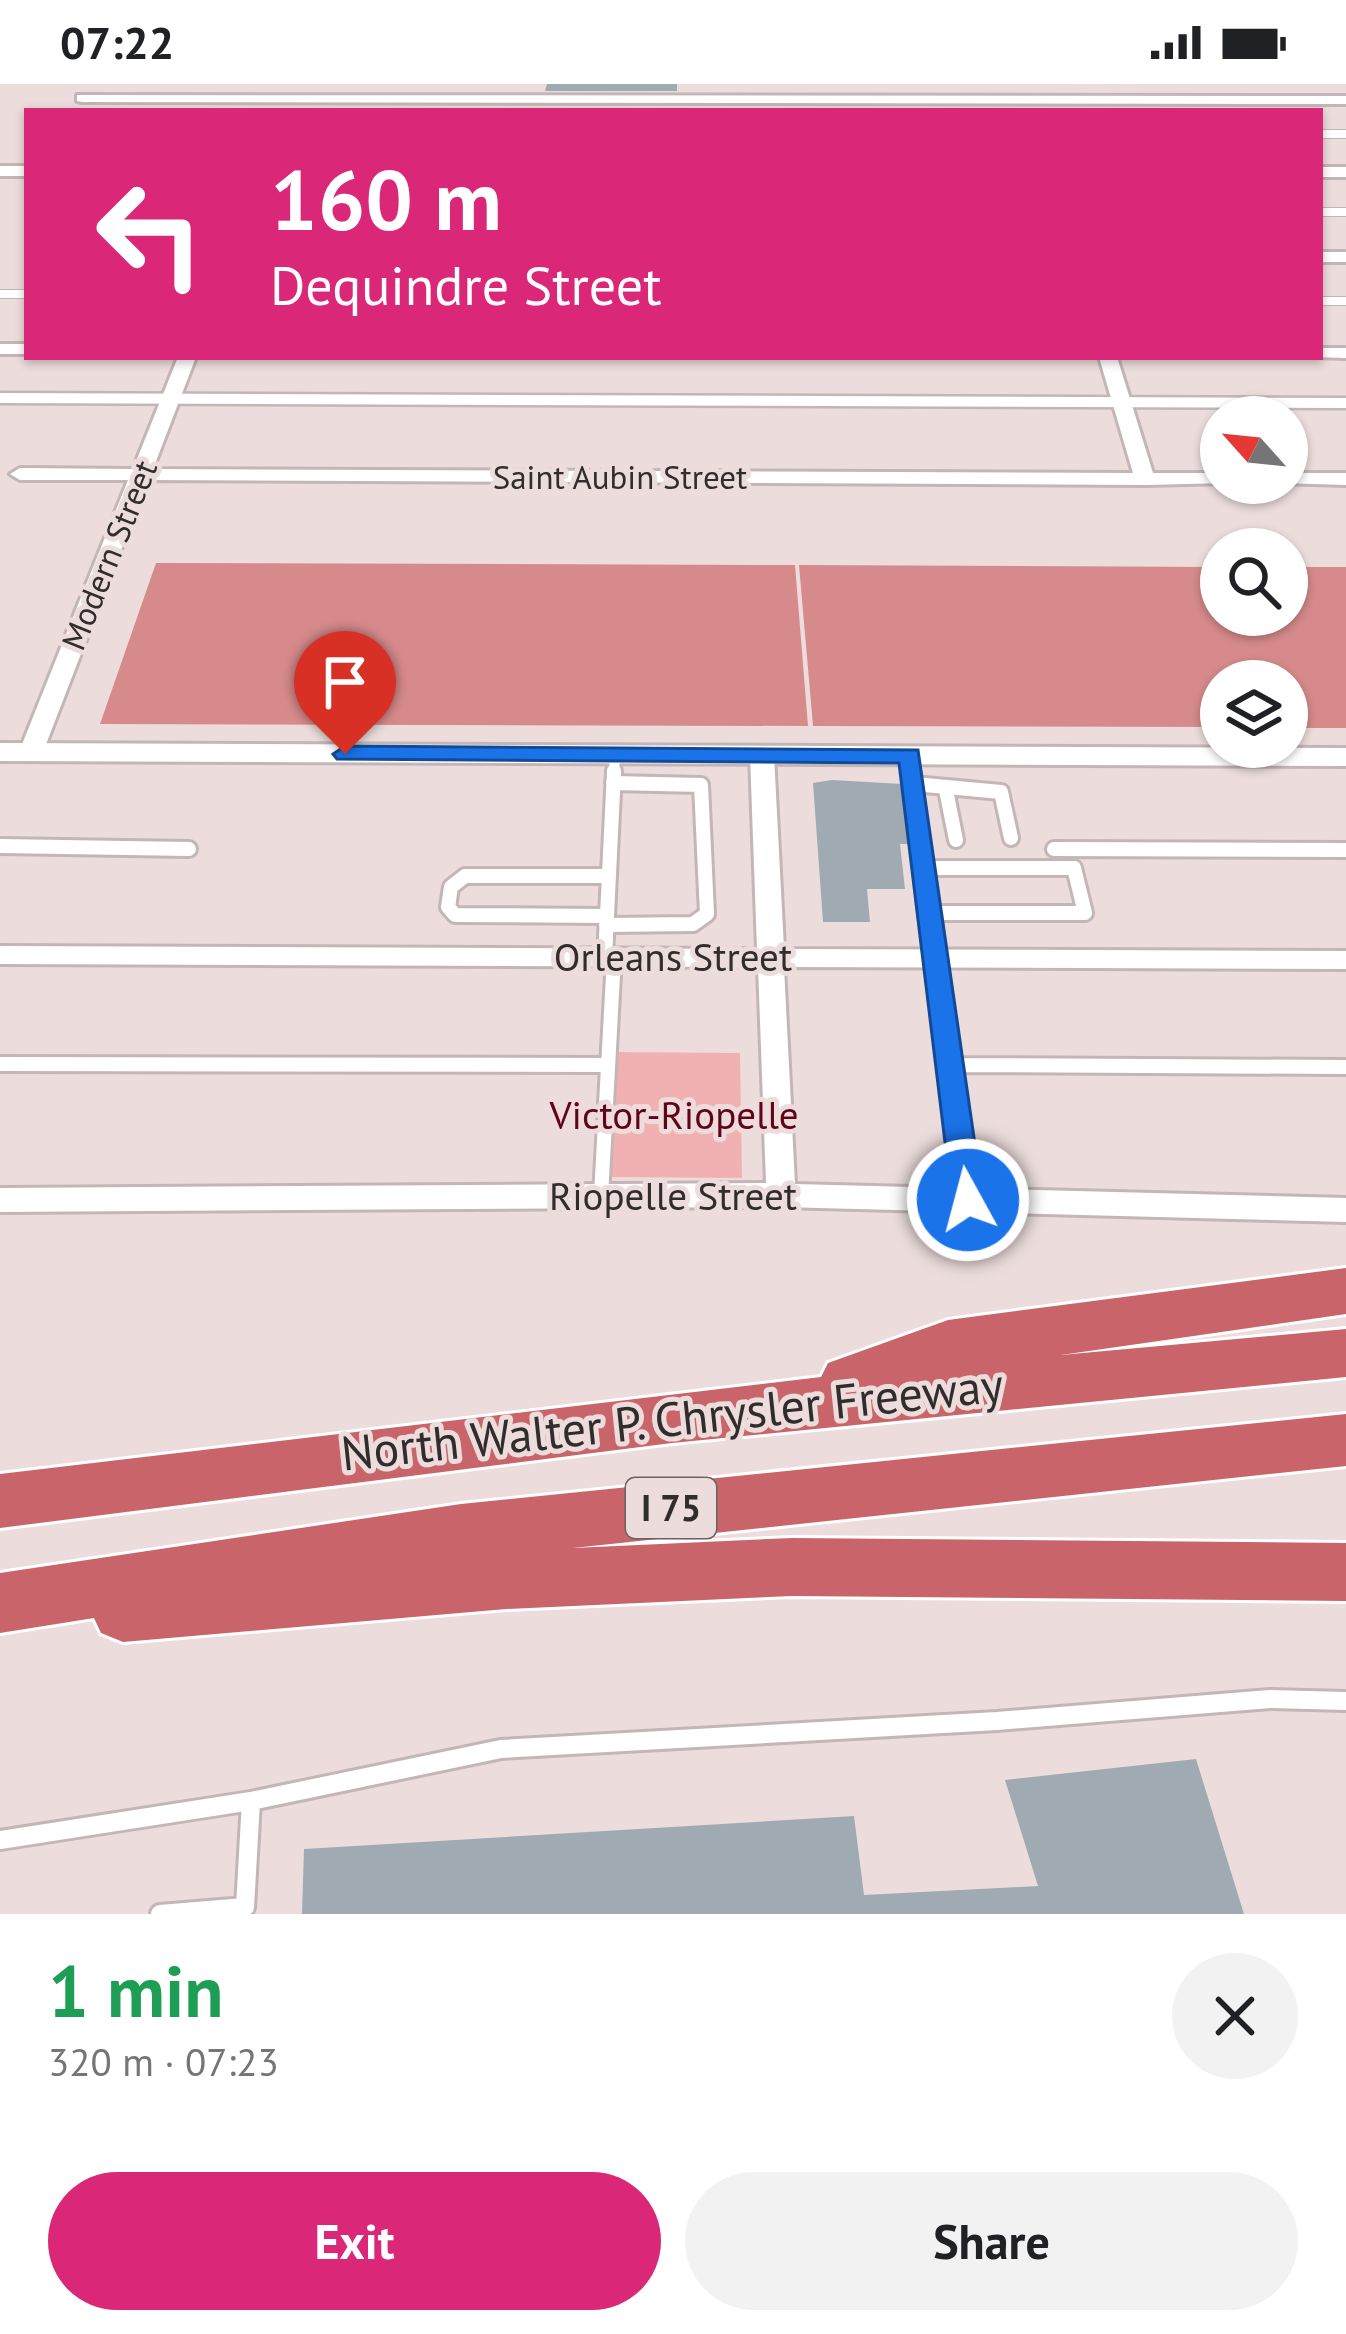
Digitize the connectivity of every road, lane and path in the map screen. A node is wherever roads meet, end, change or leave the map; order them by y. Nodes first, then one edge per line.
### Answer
1 (82, 98) dead end
2 (289, 98) edge
3 (1028, 98) edge
4 (1346, 100) edge
5 (186, 360) edge
6 (1109, 360) edge
7 (0, 398) edge
8 (170, 399) junction
9 (1122, 403) junction
10 (1346, 403) edge
11 (20, 474) dead end
12 (141, 476) junction
13 (1145, 479) junction
14 (1200, 479) edge
15 (1308, 479) edge
16 (1346, 479) edge
17 (0, 752) edge
18 (31, 752) junction
19 (763, 755) junction
20 (1346, 757) edge
21 (614, 769) junction
22 (912, 770) junction
23 (946, 790) junction
24 (1011, 838) dead end
25 (956, 840) dead end
26 (0, 847) edge
27 (189, 849) dead end
28 (1054, 849) dead end
29 (1346, 850) edge
30 (924, 868) junction
31 (609, 876) junction
32 (930, 913) junction
33 (607, 920) junction
34 (0, 955) edge
35 (610, 957) junction
36 (772, 958) junction
37 (936, 958) junction
38 (1346, 960) edge
39 (0, 1064) edge
40 (608, 1065) junction
41 (950, 1065) junction
42 (1346, 1067) edge
43 (781, 1195) junction
44 (601, 1196) junction
45 (0, 1200) edge
46 (968, 1200) junction
47 (1346, 1210) edge
48 (1346, 1291) edge
49 (1346, 1353) edge
50 (781, 1403) junction
51 (1346, 1440) edge
52 (0, 1502) edge
53 (1346, 1572) edge
54 (0, 1603) edge
55 (0, 1619) edge
56 (1346, 1701) edge
57 (250, 1801) junction
58 (0, 1840) edge
59 (160, 1914) edge

1 - 2 street
2 - 3 street
3 - 4 street
5 - 8 street, Modern Street
6 - 9 street
7 - 8 lane
8 - 9 lane
8 - 12 street, Modern Street
9 - 10 lane
9 - 13 street
11 - 12 street, Saint Aubin Street
12 - 13 street, Saint Aubin Street
12 - 18 street, Modern Street
13 - 14 street, Saint Aubin Street
15 - 16 street
17 - 18 street
18 - 21 street
19 - 21 street
19 - 22 street
19 - 36 street
20 - 22 street
21 - 31 lane
21 - 33 lane
22 - 23 lane
22 - 30 lane
23 - 24 lane
23 - 25 lane
26 - 27 lane
28 - 29 lane
30 - 32 lane
30 - 32 lane
31 - 33 lane
31 - 33 lane
32 - 37 lane
33 - 35 lane
34 - 35 street, Orleans Street
35 - 36 street, Orleans Street
35 - 40 lane
36 - 37 street, Orleans Street
36 - 43 street
37 - 38 street, Orleans Street
37 - 41 lane
39 - 40 lane
40 - 44 lane
41 - 42 lane
41 - 46 lane
43 - 44 street, Riopelle Street
43 - 46 street, Riopelle Street
44 - 45 street, Riopelle Street
46 - 47 street, Riopelle Street
48 - 50 highway
49 - 50 highway, North Walter P. Chrysler Freeway / I 75
50 - 52 highway, North Walter P. Chrysler Freeway / I 75
51 - 54 highway, I 75
53 - 55 highway
56 - 57 lane
57 - 58 lane
57 - 59 lane

